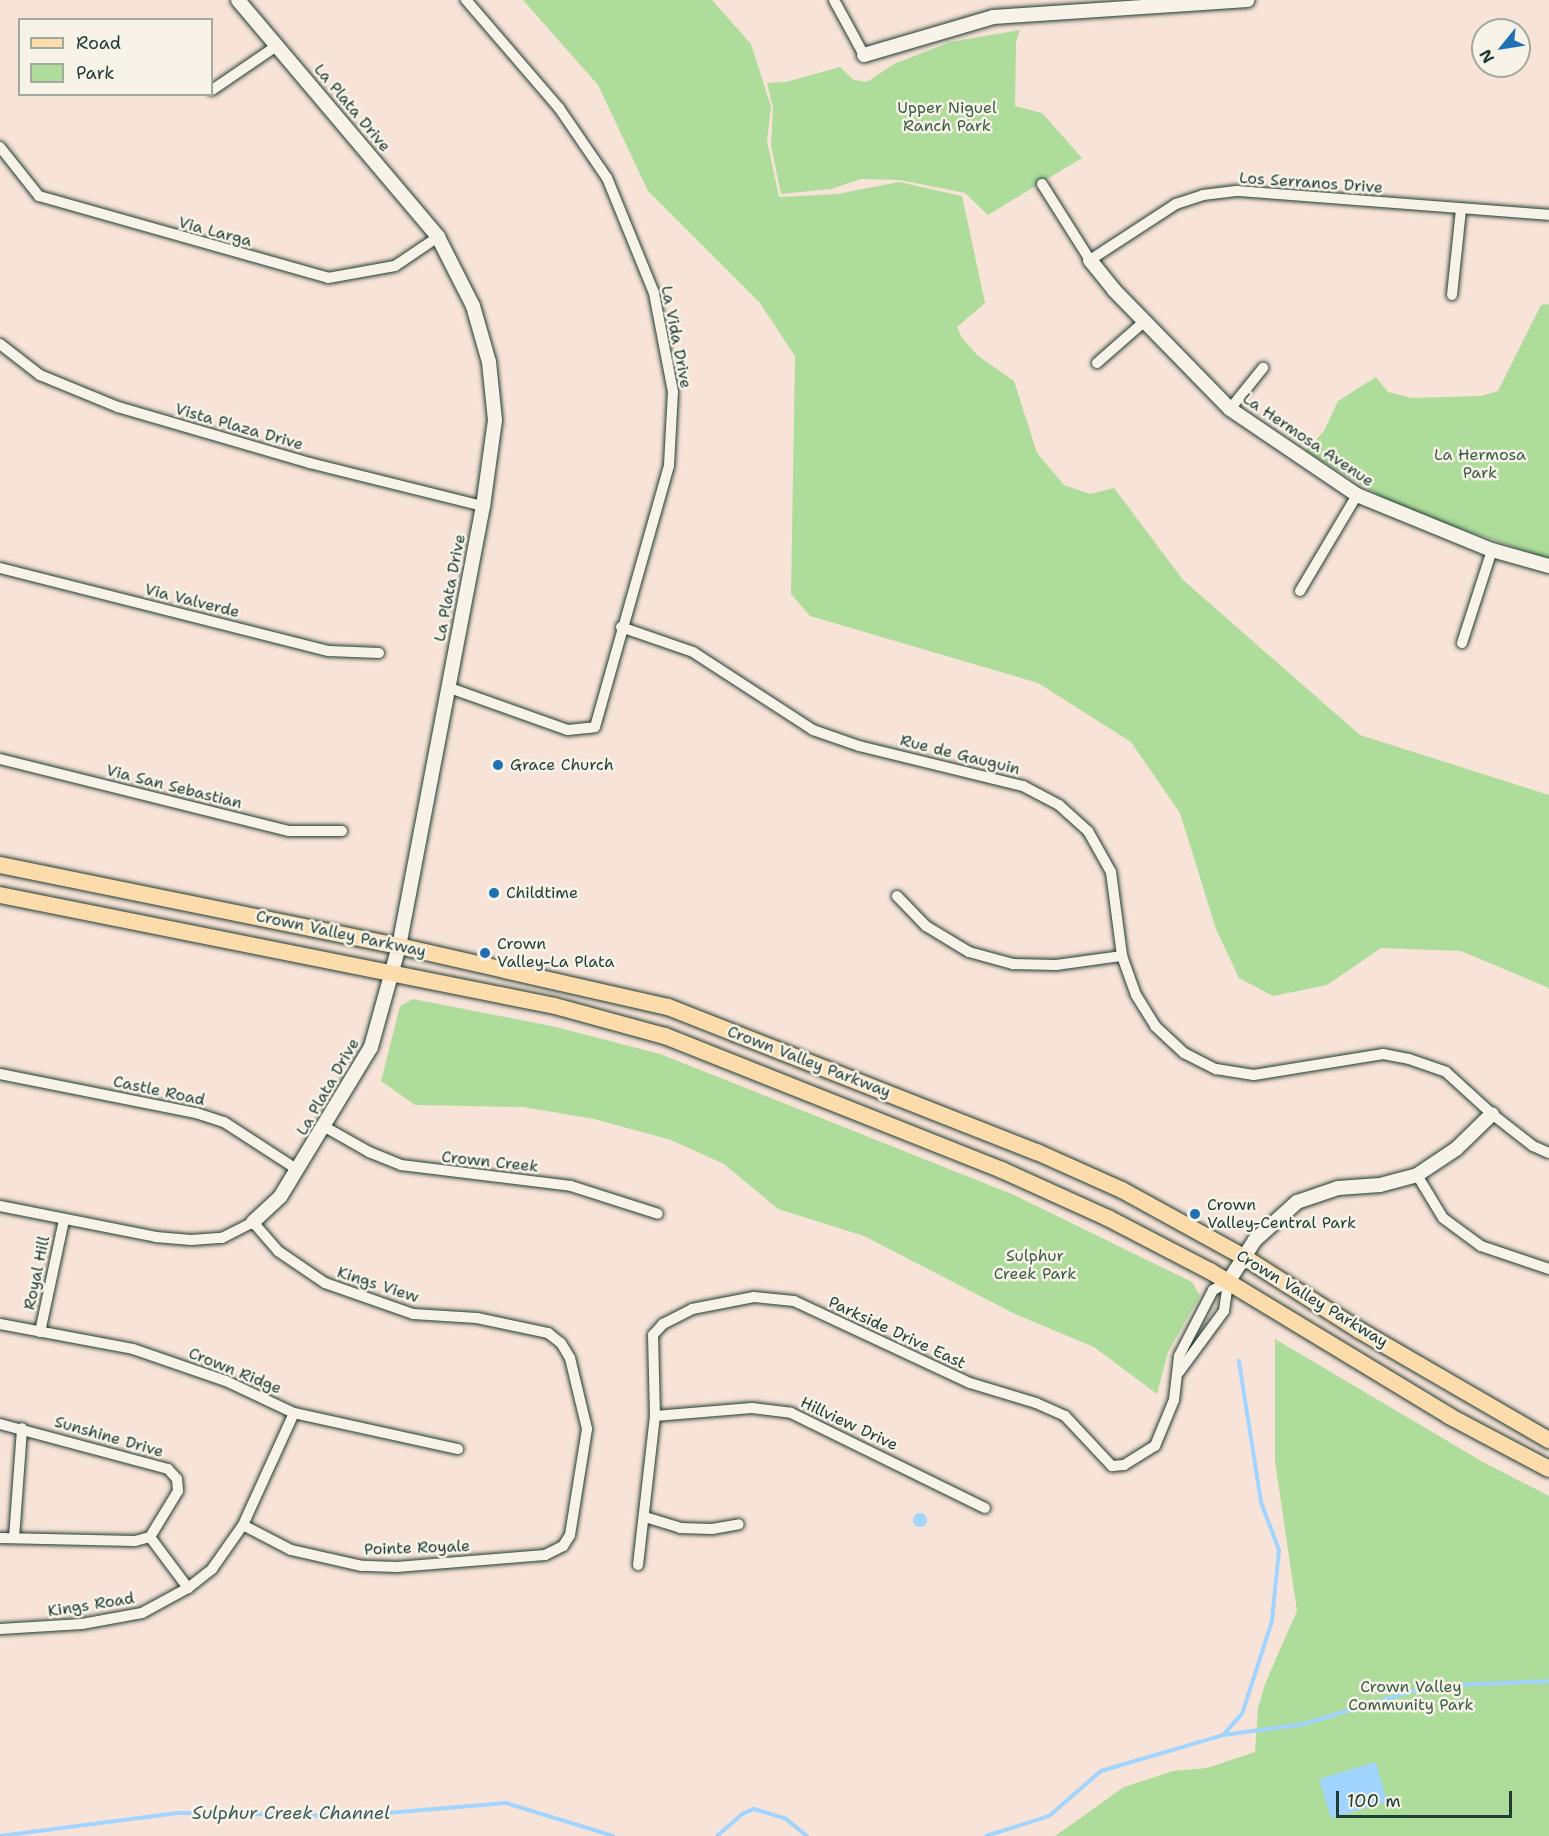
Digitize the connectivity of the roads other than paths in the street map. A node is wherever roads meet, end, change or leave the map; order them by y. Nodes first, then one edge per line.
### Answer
1 (238, 0) edge
2 (466, 0) edge
3 (834, 0) edge
4 (1237, 1) edge
5 (278, 45) junction
6 (864, 55) joint
7 (213, 89) edge
8 (0, 147) edge
9 (1042, 184) dead end
10 (1461, 209) junction
11 (1549, 215) edge
12 (438, 237) junction
13 (1090, 260) junction
14 (1452, 295) dead end
15 (1144, 321) junction
16 (0, 345) edge
17 (1096, 363) dead end
18 (1263, 368) dead end
19 (1230, 409) junction
20 (1357, 495) junction
21 (483, 506) junction
22 (1492, 550) junction
23 (1549, 566) edge
24 (0, 568) edge
25 (1300, 591) dead end
26 (621, 627) junction
27 (1462, 643) dead end
28 (379, 653) dead end
29 (447, 687) junction
30 (0, 759) edge
31 (342, 831) dead end
32 (0, 865) edge
33 (0, 895) edge
34 (897, 896) dead end
35 (399, 945) junction
36 (1122, 956) junction
37 (392, 973) junction
38 (0, 1074) edge
39 (1492, 1114) junction
40 (325, 1127) junction
41 (1549, 1153) edge
42 (298, 1170) junction
43 (1417, 1174) junction
44 (0, 1206) edge
45 (658, 1214) dead end
46 (64, 1220) junction
47 (254, 1222) junction
48 (1244, 1257) junction
49 (1549, 1269) edge
50 (1228, 1282) junction
51 (0, 1324) edge
52 (40, 1332) junction
53 (1179, 1372) junction
54 (294, 1413) junction
55 (655, 1416) junction
56 (0, 1424) edge
57 (22, 1428) junction
58 (1549, 1440) edge
59 (458, 1449) dead end
60 (1549, 1469) edge
61 (984, 1508) dead end
62 (645, 1517) junction
63 (739, 1524) dead end
64 (243, 1525) junction
65 (150, 1537) junction
66 (0, 1538) edge
67 (14, 1538) junction
68 (563, 1546) joint
69 (638, 1565) dead end
70 (188, 1588) junction
71 (0, 1629) edge

1 - 5 street, La Plata Drive
2 - 26 street, La Vida Drive
3 - 6 street
4 - 6 street
5 - 7 street
5 - 12 street, La Plata Drive
8 - 12 street, Via Larga
9 - 13 street, La Hermosa Avenue
10 - 11 street, Los Serranos Drive
10 - 13 street, Los Serranos Drive
10 - 14 street
12 - 21 street, La Plata Drive
13 - 15 street, La Hermosa Avenue
15 - 17 street
15 - 19 street, La Hermosa Avenue
16 - 21 street, Vista Plaza Drive
18 - 19 street
19 - 20 street, La Hermosa Avenue
20 - 22 street, La Hermosa Avenue
20 - 25 street
21 - 29 street, La Plata Drive
22 - 23 street, La Hermosa Avenue
22 - 27 street
24 - 28 street, Via Valverde
26 - 29 street, La Vida Drive
26 - 36 street, Rue de Gauguin
29 - 35 street, La Plata Drive
30 - 31 street, Via San Sebastian
32 - 35 main road, Crown Valley Parkway
33 - 37 main road, Crown Valley Parkway
34 - 36 street
35 - 37 street, La Plata Drive
35 - 48 main road, Crown Valley Parkway
36 - 39 street, Rue de Gauguin
37 - 40 street, La Plata Drive
37 - 50 main road, Crown Valley Parkway
38 - 42 street, Castle Road
39 - 41 street, Rue de Gauguin
39 - 43 street
40 - 42 street, La Plata Drive
40 - 45 street, Crown Creek
42 - 47 street, La Plata Drive
43 - 48 street
43 - 49 street
44 - 46 street
46 - 47 street
46 - 52 street, Royal Hill
47 - 68 street, Kings View
48 - 50 street
48 - 58 main road, Crown Valley Parkway
50 - 53 street
50 - 53 street
50 - 60 main road, Crown Valley Parkway
51 - 52 street, Crown Ridge
52 - 54 street, Crown Ridge
53 - 55 street, Parkside Drive East
54 - 59 street, Crown Ridge
54 - 64 street, Kings Road
55 - 61 street, Hillview Drive
55 - 62 street
56 - 57 street, Sunshine Drive
57 - 65 street, Sunshine Drive
57 - 67 street
62 - 63 street
62 - 69 street
64 - 68 street, Pointe Royale
64 - 70 street, Kings Road
65 - 67 street
65 - 70 street
66 - 67 street
70 - 71 street, Kings Road

